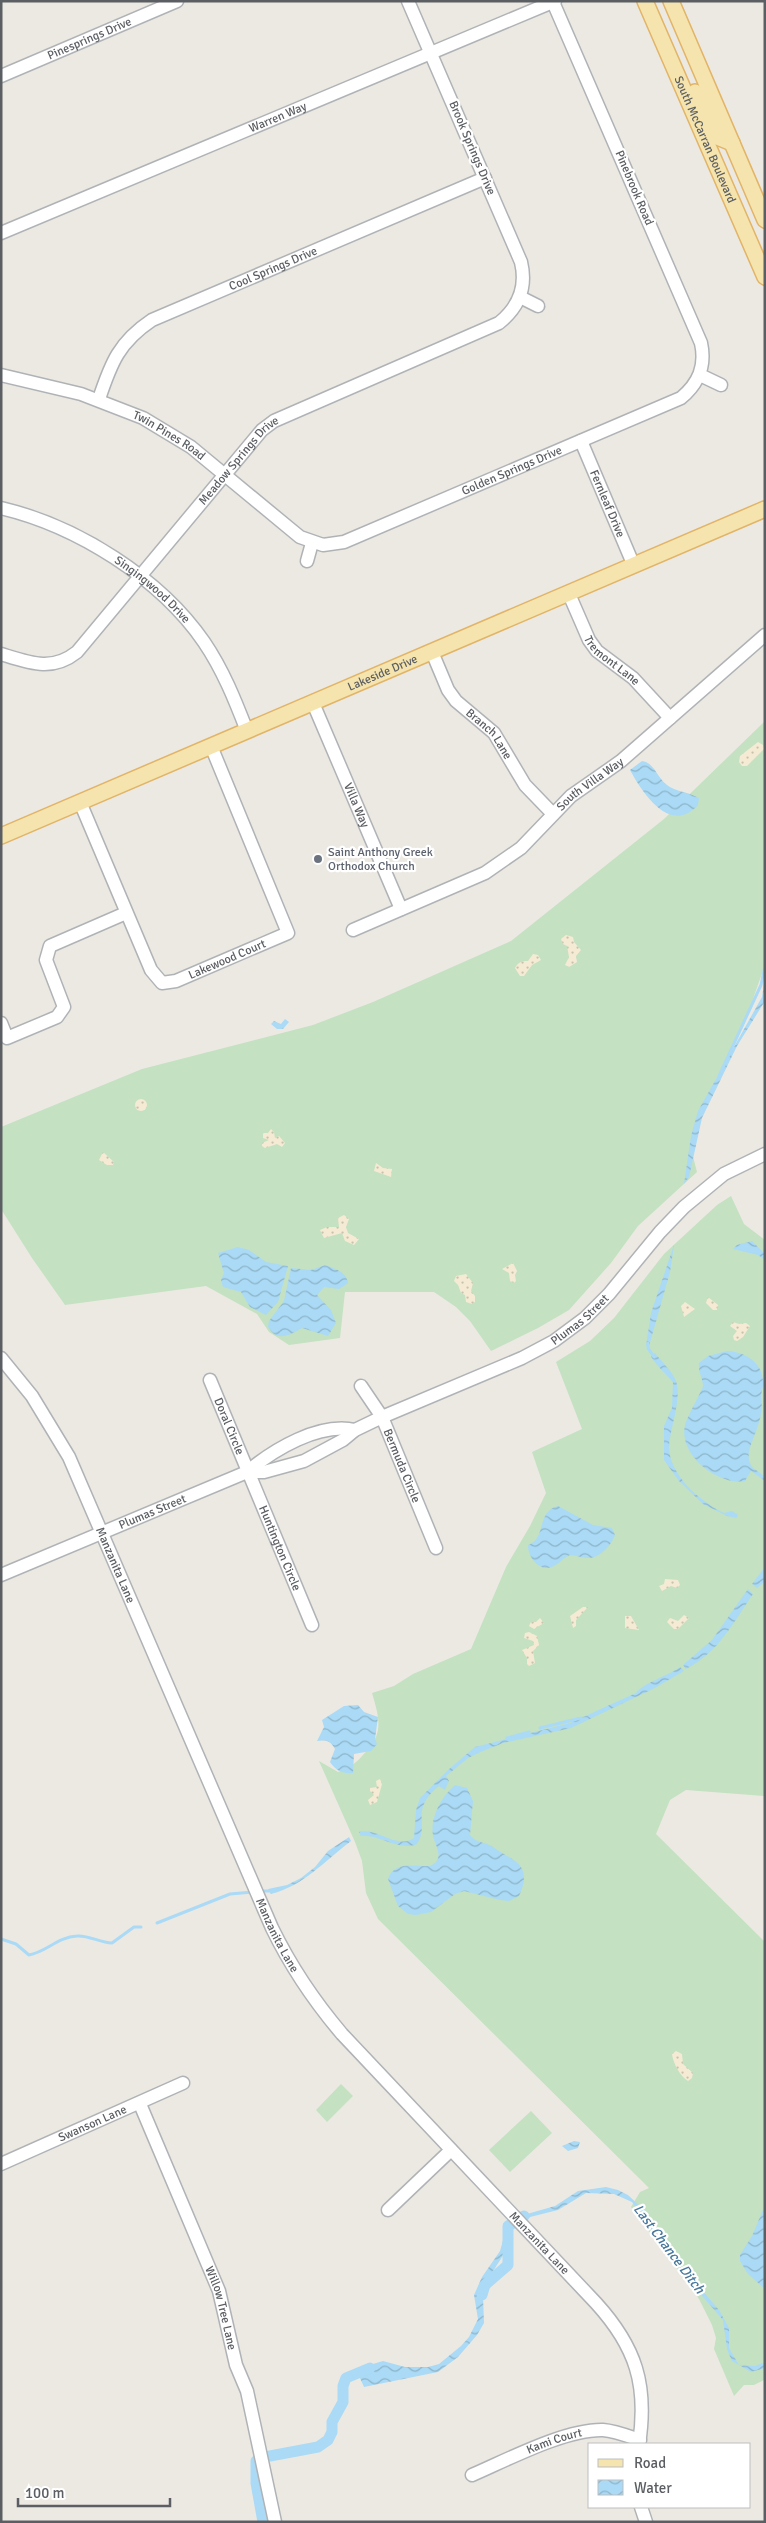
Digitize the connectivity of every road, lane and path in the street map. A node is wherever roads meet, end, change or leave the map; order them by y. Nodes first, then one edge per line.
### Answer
1 (177, 1) edge
2 (408, 1) edge
3 (645, 1) edge
4 (670, 1) edge
5 (554, 2) edge
6 (661, 39) junction
7 (430, 52) junction
8 (1, 76) edge
9 (732, 142) junction
10 (485, 178) junction
11 (765, 220) edge
12 (1, 233) edge
13 (765, 277) edge
14 (520, 298) junction
15 (538, 306) dead end
16 (700, 375) junction
17 (1, 376) edge
18 (721, 385) dead end
19 (99, 399) junction
20 (581, 440) junction
21 (224, 475) junction
22 (1, 508) edge
23 (765, 509) edge
24 (312, 543) junction
25 (307, 561) dead end
26 (634, 566) junction
27 (139, 577) junction
28 (569, 594) junction
29 (765, 635) edge
30 (432, 652) junction
31 (1, 654) edge
32 (313, 702) junction
33 (670, 718) junction
34 (248, 731) junction
35 (211, 746) junction
36 (80, 802) junction
37 (553, 814) junction
38 (1, 836) edge
39 (401, 909) junction
40 (126, 913) junction
41 (353, 930) dead end
42 (1, 1023) edge
43 (765, 1154) edge
44 (1, 1358) edge
45 (210, 1380) dead end
46 (361, 1386) dead end
47 (382, 1417) junction
48 (355, 1430) junction
49 (247, 1472) junction
50 (103, 1533) junction
51 (436, 1548) dead end
52 (1, 1575) edge
53 (312, 1625) dead end
54 (183, 2083) dead end
55 (140, 2104) junction
56 (451, 2150) junction
57 (1, 2164) edge
58 (388, 2210) dead end
59 (639, 2442) edge
60 (472, 2475) dead end
61 (641, 2508) edge
62 (275, 2522) edge
63 (646, 2522) edge

1 - 8 street, Pinesprings Drive
2 - 7 street, Brook Springs Drive
3 - 6 main road, South McCarran Boulevard
4 - 9 main road, South McCarran Boulevard
5 - 7 street, Warren Way
5 - 16 street, Pinebrook Road
6 - 9 main road
6 - 13 main road, South McCarran Boulevard
7 - 10 street, Brook Springs Drive
7 - 12 street, Warren Way
9 - 11 main road, South McCarran Boulevard
10 - 14 street, Brook Springs Drive
10 - 19 street, Cool Springs Drive
14 - 15 street
14 - 21 street, Meadow Springs Drive
16 - 18 street
16 - 20 street, Golden Springs Drive
17 - 19 street, Twin Pines Road
19 - 21 street, Twin Pines Road
20 - 24 street, Golden Springs Drive
20 - 26 street, Fernleaf Drive
21 - 24 street, Twin Pines Road
21 - 27 street, Meadow Springs Drive
22 - 27 street, Singingwood Drive
23 - 26 main road, Lakeside Drive
24 - 25 street
26 - 28 main road, Lakeside Drive
27 - 31 street, Meadow Springs Drive
27 - 34 street, Singingwood Drive
28 - 30 main road, Lakeside Drive
28 - 33 street, Tremont Lane
29 - 33 street, South Villa Way
30 - 32 main road, Lakeside Drive
30 - 37 street, Branch Lane
32 - 34 main road, Lakeside Drive
32 - 39 street, Villa Way
33 - 37 street, South Villa Way
34 - 35 main road, Lakeside Drive
35 - 36 main road, Lakeside Drive
35 - 40 street, Lakewood Court
36 - 38 main road, Lakeside Drive
36 - 40 street, Lakewood Court
37 - 39 street, South Villa Way
39 - 41 street, South Villa Way
40 - 42 street
43 - 47 street, Plumas Street
44 - 50 street, Manzanita Lane
45 - 49 street, Doral Circle
46 - 47 street, Bermuda Circle
47 - 48 street, Plumas Street
47 - 51 street, Bermuda Circle
48 - 49 street, Plumas Street
48 - 49 street, Plumas Street
49 - 50 street, Plumas Street
49 - 53 street, Huntington Circle
50 - 52 street, Plumas Street
50 - 56 street, Manzanita Lane
54 - 55 street, Swanson Lane
55 - 57 street, Swanson Lane
55 - 62 street, Willow Tree Lane
56 - 58 street
56 - 59 street, Manzanita Lane
59 - 60 street, Kami Court
61 - 63 street

